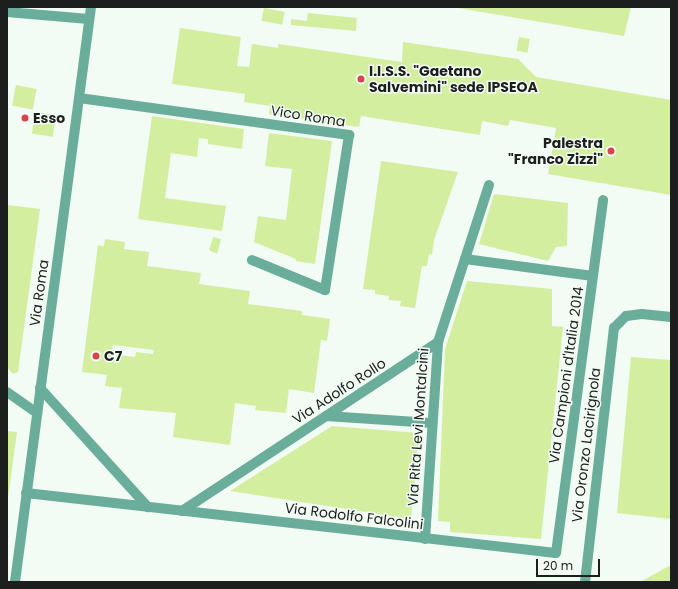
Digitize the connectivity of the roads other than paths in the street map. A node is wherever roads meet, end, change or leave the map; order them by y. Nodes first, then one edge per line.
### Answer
1 (91, 7) edge
2 (7, 12) edge
3 (89, 20) junction
4 (79, 98) junction
5 (489, 185) dead end
6 (603, 200) dead end
7 (465, 259) junction
8 (252, 260) dead end
9 (593, 276) junction
10 (671, 317) edge
11 (438, 342) junction
12 (40, 388) junction
13 (8, 394) edge
14 (37, 413) junction
15 (326, 416) junction
16 (432, 423) junction
17 (26, 493) junction
18 (148, 507) junction
19 (182, 511) junction
20 (425, 539) junction
21 (556, 553) joint
22 (15, 582) edge
23 (584, 582) edge

1 - 3 street, Via Roma
2 - 3 street
3 - 4 street, Via Roma
4 - 8 street, Vico Roma
4 - 12 street, Via Roma
5 - 7 street
6 - 9 street, Via Campioni d'Italia 2014
7 - 9 street
7 - 11 street
9 - 21 street, Via Campioni d'Italia 2014
10 - 23 street, Via Oronzo Lacirignola
11 - 15 street, Via Adolfo Rollo
11 - 16 street, Via Rita Levi Montalcini
12 - 14 street, Via Roma
12 - 18 street
13 - 14 street
14 - 17 street, Via Roma
15 - 16 street
15 - 19 street, Via Adolfo Rollo
16 - 20 street, Via Rita Levi Montalcini
17 - 18 street, Via Rodolfo Falcolini
17 - 22 street, Via Roma
18 - 19 street, Via Rodolfo Falcolini
19 - 20 street, Via Rodolfo Falcolini
20 - 21 street, Via Rodolfo Falcolini

